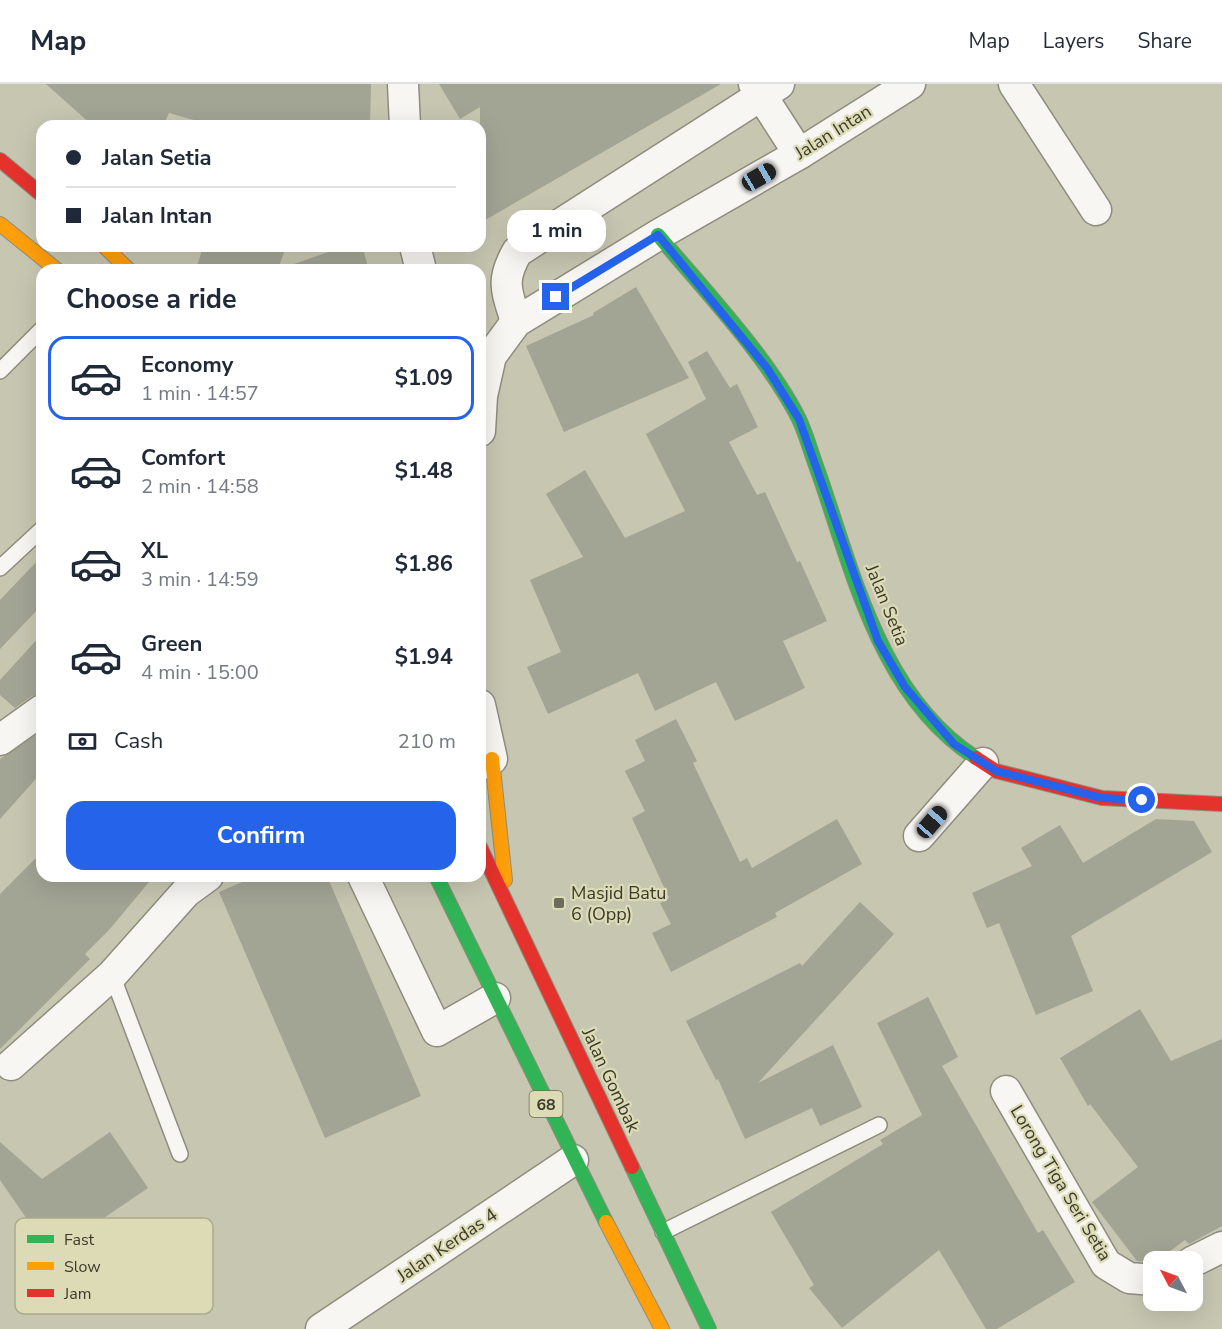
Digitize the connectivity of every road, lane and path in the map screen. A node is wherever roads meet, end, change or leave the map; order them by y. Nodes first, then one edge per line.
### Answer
1 (403, 84) edge
2 (910, 84) edge
3 (1014, 84) edge
4 (765, 88) edge
5 (405, 120) edge
6 (800, 154) junction
7 (0, 160) edge
8 (36, 190) edge
9 (1096, 210) dead end
10 (0, 224) edge
11 (658, 235) junction
12 (110, 252) edge
13 (50, 264) edge
14 (123, 264) edge
15 (516, 322) junction
16 (36, 335) edge
17 (486, 352) edge
18 (0, 371) edge
19 (36, 535) edge
20 (0, 568) edge
21 (36, 714) edge
22 (0, 740) edge
23 (486, 762) edge
24 (983, 763) junction
25 (1222, 804) edge
26 (919, 836) dead end
27 (486, 860) edge
28 (199, 882) edge
29 (366, 882) edge
30 (439, 882) edge
31 (507, 903) junction
32 (112, 975) junction
33 (495, 998) junction
34 (11, 1065) dead end
35 (1006, 1091) dead end
36 (879, 1125) dead end
37 (180, 1154) dead end
38 (573, 1160) junction
39 (663, 1232) junction
40 (1222, 1247) edge
41 (1203, 1256) edge
42 (1143, 1279) edge
43 (321, 1329) edge
44 (662, 1329) edge
45 (709, 1329) edge

1 - 5 street
2 - 6 street, Jalan Intan
3 - 9 street
4 - 6 street
4 - 15 street
6 - 11 street, Jalan Intan
7 - 8 main road
10 - 13 main road
11 - 15 street, Jalan Intan
11 - 24 main road, Jalan Setia
12 - 14 main road
15 - 17 street, Jalan Intan
16 - 18 lane
19 - 20 lane
21 - 22 street
23 - 31 main road
24 - 25 main road, Jalan Setia
24 - 26 street
27 - 31 main road, Jalan Gombak
28 - 32 street
29 - 33 street
30 - 33 main road, 68
31 - 39 main road, Jalan Gombak
32 - 34 street
32 - 37 lane
33 - 38 main road, 68
35 - 42 street, Lorong Tiga Seri Setia
36 - 39 lane
38 - 43 street, Jalan Kerdas 4
38 - 44 main road, 68
39 - 45 main road, Jalan Gombak
40 - 41 street

